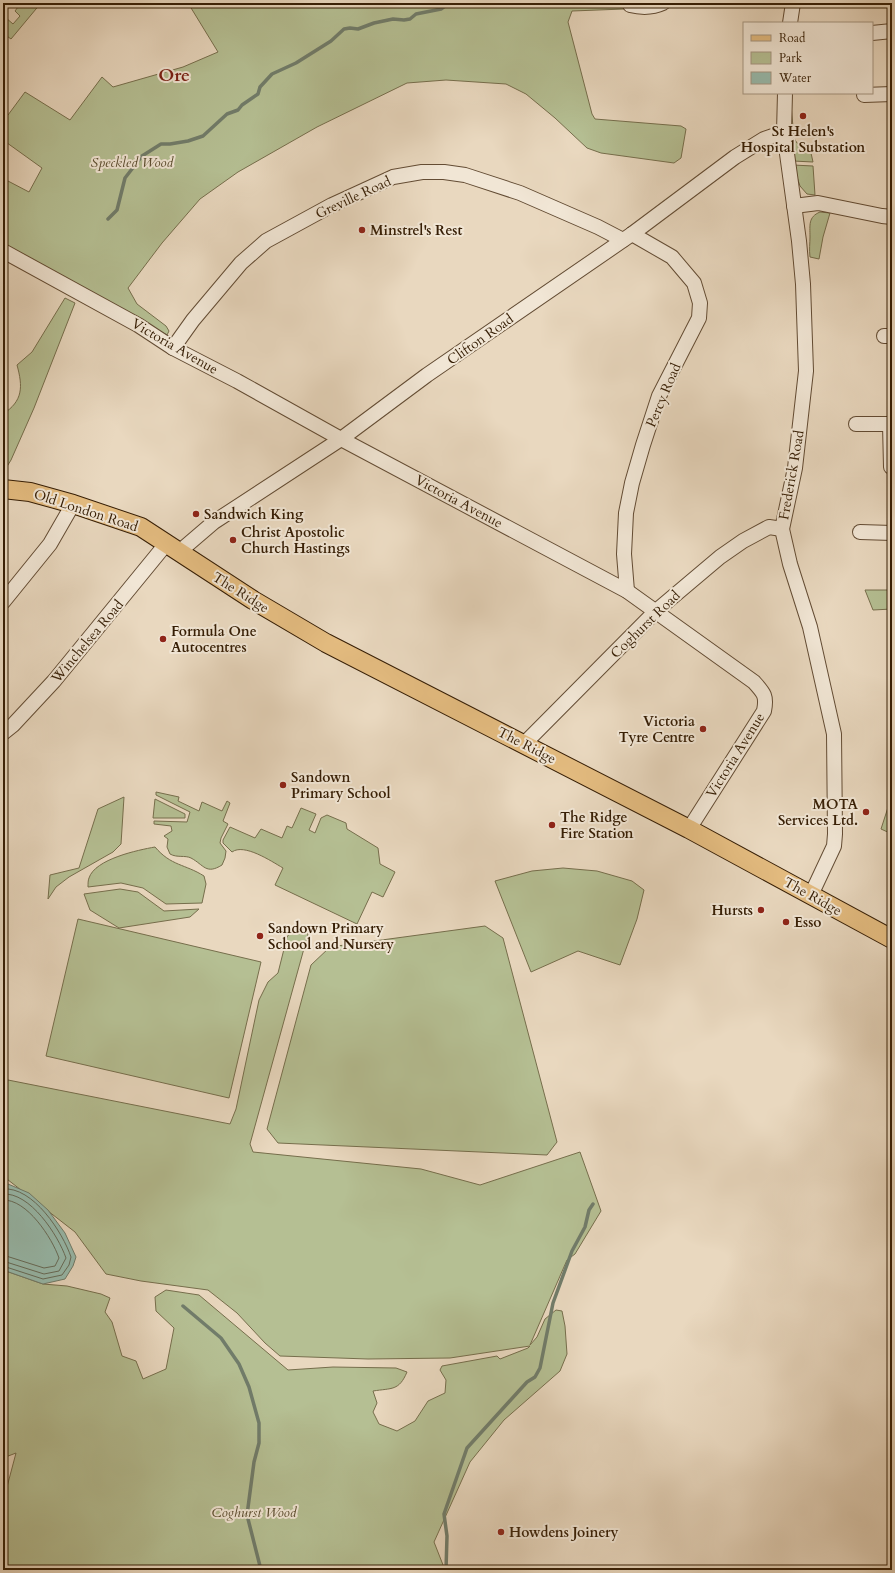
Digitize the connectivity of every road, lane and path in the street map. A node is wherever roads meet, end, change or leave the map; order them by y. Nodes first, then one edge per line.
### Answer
1 (663, 3) edge
2 (793, 3) edge
3 (630, 4) dead end
4 (790, 22) edge
5 (892, 32) edge
6 (873, 33) edge
7 (785, 94) edge
8 (892, 94) edge
9 (864, 97) edge
10 (784, 132) junction
11 (794, 206) junction
12 (892, 217) edge
13 (627, 237) junction
14 (3, 251) edge
15 (173, 348) junction
16 (856, 424) dead end
17 (891, 424) edge
18 (341, 440) junction
19 (891, 467) dead end
20 (3, 489) edge
21 (73, 504) junction
22 (782, 529) junction
23 (860, 532) dead end
24 (892, 533) edge
25 (172, 548) junction
26 (627, 591) junction
27 (3, 602) edge
28 (656, 611) junction
29 (3, 733) edge
30 (524, 744) junction
31 (689, 829) junction
32 (810, 895) junction
33 (892, 939) edge

1 - 3 street
2 - 4 street
5 - 6 street
7 - 10 street, Frederick Road
8 - 9 street
10 - 11 street, Frederick Road
10 - 13 street, Clifton Road
11 - 12 street
11 - 22 street, Frederick Road
13 - 15 street, Greville Road
13 - 18 street, Clifton Road
13 - 26 street, Percy Road
14 - 15 street, Victoria Avenue
15 - 18 street, Victoria Avenue
16 - 17 street
17 - 19 street
18 - 25 street, Clifton Road
18 - 26 street, Victoria Avenue
20 - 21 main road, Old London Road
21 - 25 main road, Old London Road
21 - 27 street
22 - 28 street, Coghurst Road
22 - 32 street, Frederick Road
23 - 24 street
25 - 29 street, Winchelsea Road
25 - 30 main road, The Ridge
26 - 28 street, Victoria Avenue
28 - 30 street, Coghurst Road
28 - 31 street, Victoria Avenue
30 - 31 main road, The Ridge
31 - 32 main road, The Ridge
32 - 33 main road, The Ridge

